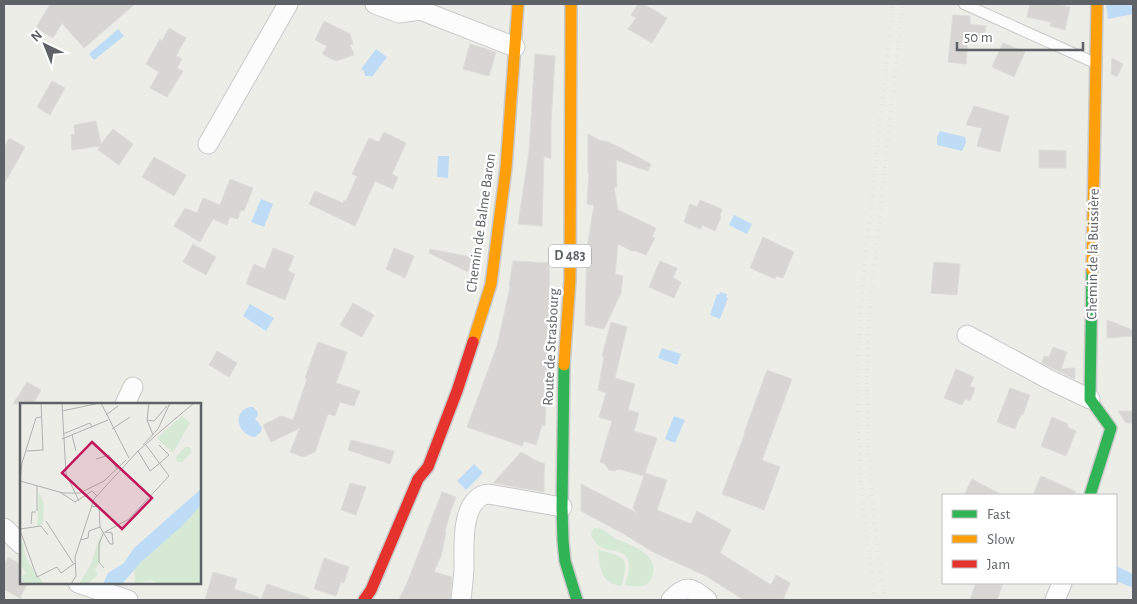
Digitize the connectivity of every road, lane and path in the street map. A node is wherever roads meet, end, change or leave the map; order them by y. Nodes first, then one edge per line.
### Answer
1 (288, 4) edge
2 (375, 4) edge
3 (518, 4) edge
4 (571, 4) edge
5 (964, 4) edge
6 (1097, 4) edge
7 (515, 47) junction
8 (1096, 64) junction
9 (208, 144) dead end
10 (967, 335) dead end
11 (1090, 399) junction
12 (428, 467) junction
13 (432, 482) dead end
14 (1090, 494) edge
15 (562, 507) junction
16 (4, 528) edge
17 (20, 543) edge
18 (81, 584) edge
19 (1062, 584) edge
20 (128, 600) edge
21 (364, 600) edge
22 (461, 600) edge
23 (577, 600) edge
24 (672, 600) edge
25 (707, 600) edge
26 (1055, 600) edge

1 - 9 street
2 - 7 street
3 - 7 street, Chemin de Balme Baron
4 - 15 street, Route de Strasbourg / D 483
5 - 8 lane
6 - 8 street, Chemin de la Buissière
7 - 12 street, Chemin de Balme Baron
8 - 11 street, Chemin de la Buissière
10 - 11 street
11 - 14 street
12 - 13 street
12 - 21 street, Chemin de Balme Baron
15 - 22 street
15 - 23 street, Route de Strasbourg / D 483
16 - 17 street
18 - 20 street
19 - 26 street
24 - 25 street

